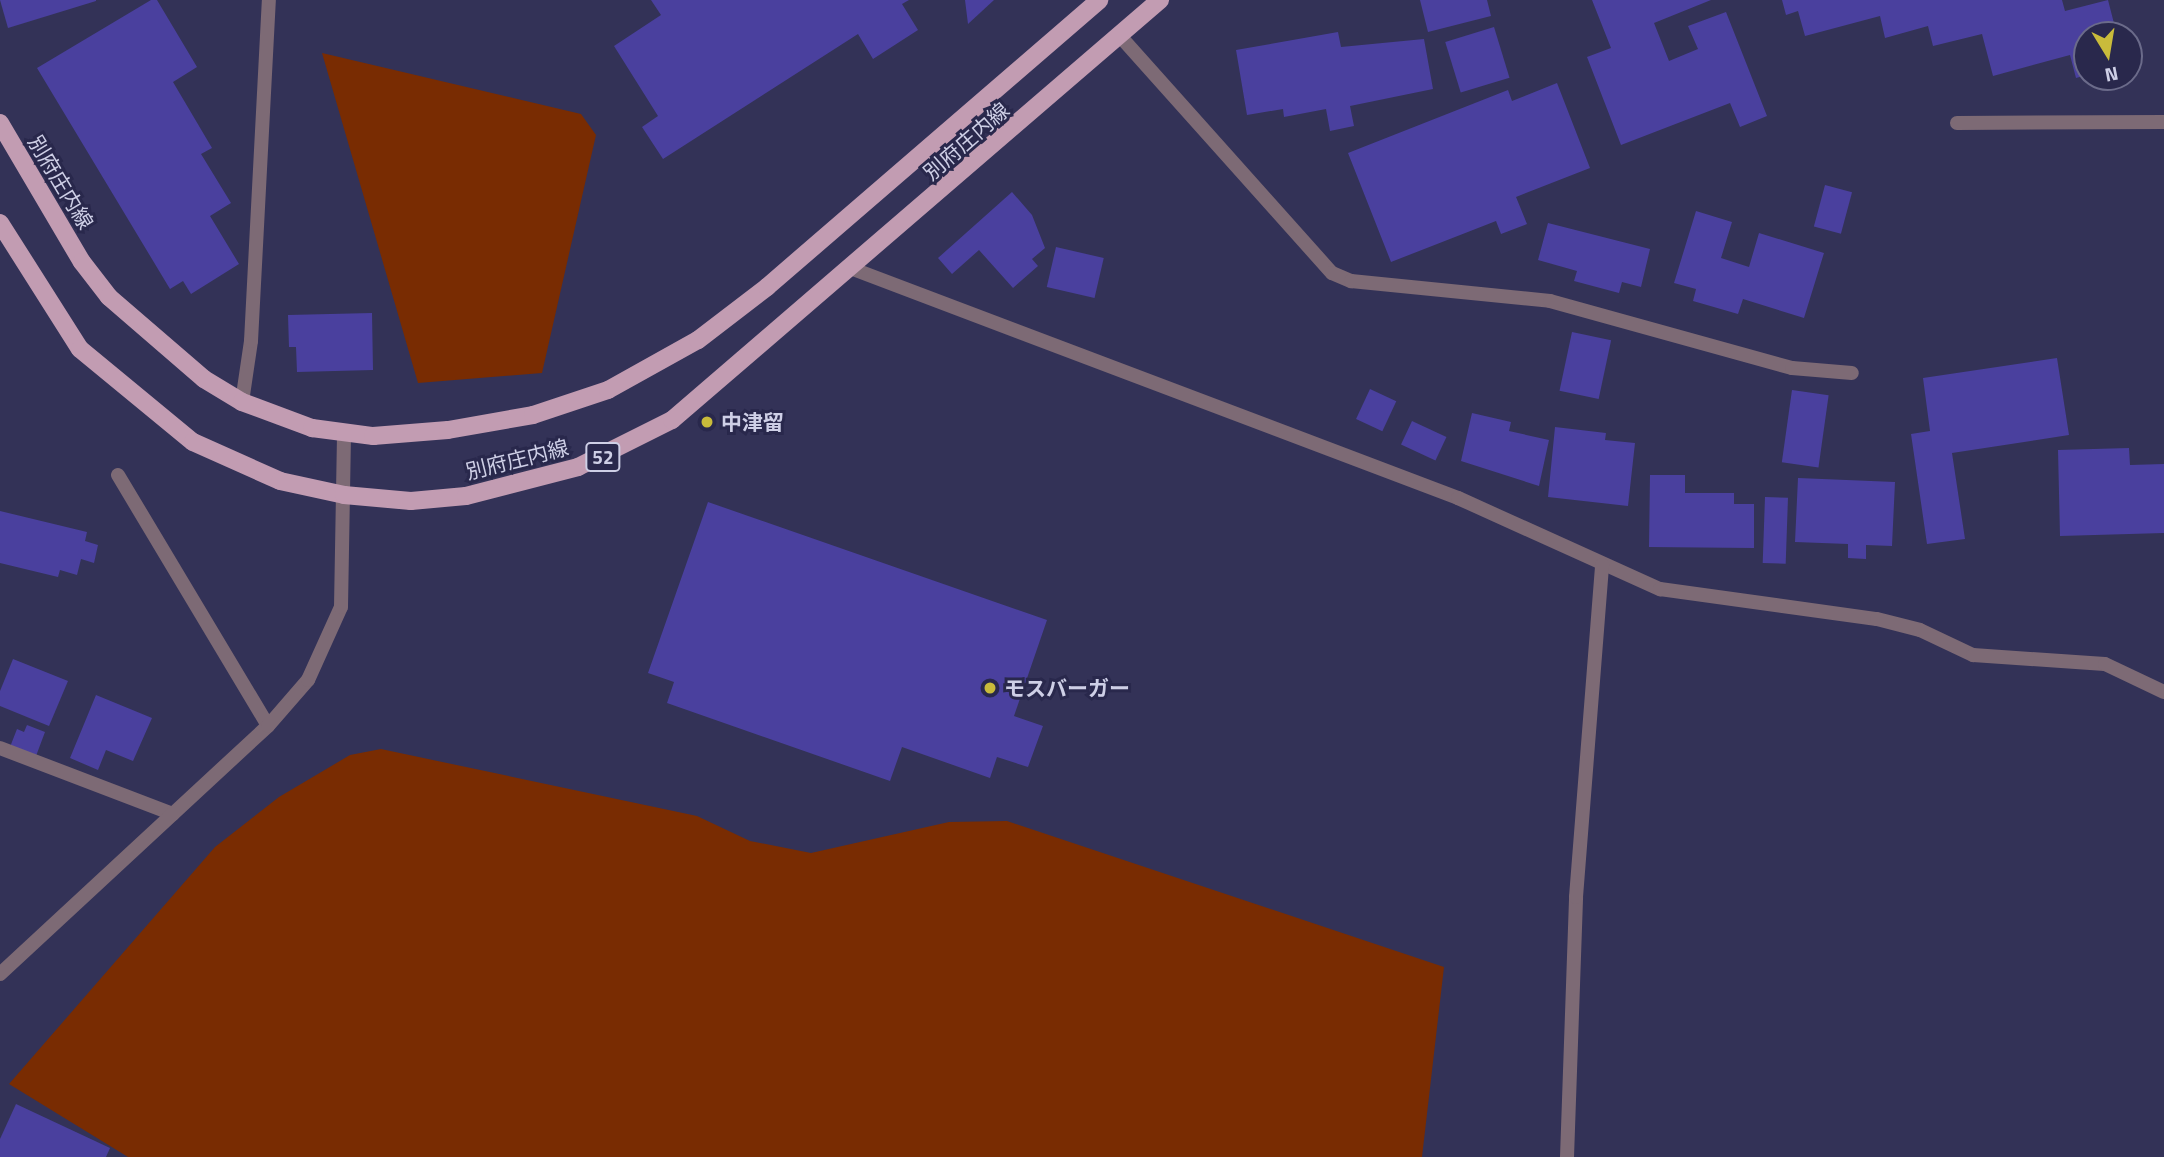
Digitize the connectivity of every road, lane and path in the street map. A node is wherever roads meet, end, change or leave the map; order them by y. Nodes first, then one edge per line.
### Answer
1 (269, 0) edge
2 (1099, 0) edge
3 (1160, 0) edge
4 (1120, 36) junction
5 (2164, 122) edge
6 (0, 123) edge
7 (1957, 124) dead end
8 (0, 223) edge
9 (853, 269) junction
10 (1852, 373) dead end
11 (242, 402) junction
12 (345, 434) junction
13 (118, 475) dead end
14 (344, 495) junction
15 (1602, 565) junction
16 (2164, 692) edge
17 (268, 726) junction
18 (0, 748) edge
19 (173, 814) junction
20 (0, 974) edge
21 (1567, 1157) edge

1 - 11 street
2 - 12 main road, 別府庄内線
3 - 4 main road, 別府庄内線 / 52
4 - 9 main road, 別府庄内線 / 52
4 - 10 street
5 - 7 street
6 - 11 main road, 別府庄内線
8 - 14 main road, 別府庄内線 / 52
9 - 14 main road, 別府庄内線 / 52
9 - 15 street
11 - 12 main road, 別府庄内線
12 - 14 street
13 - 17 street
14 - 17 street
15 - 16 street
15 - 21 street
17 - 19 street
18 - 19 street
19 - 20 street

